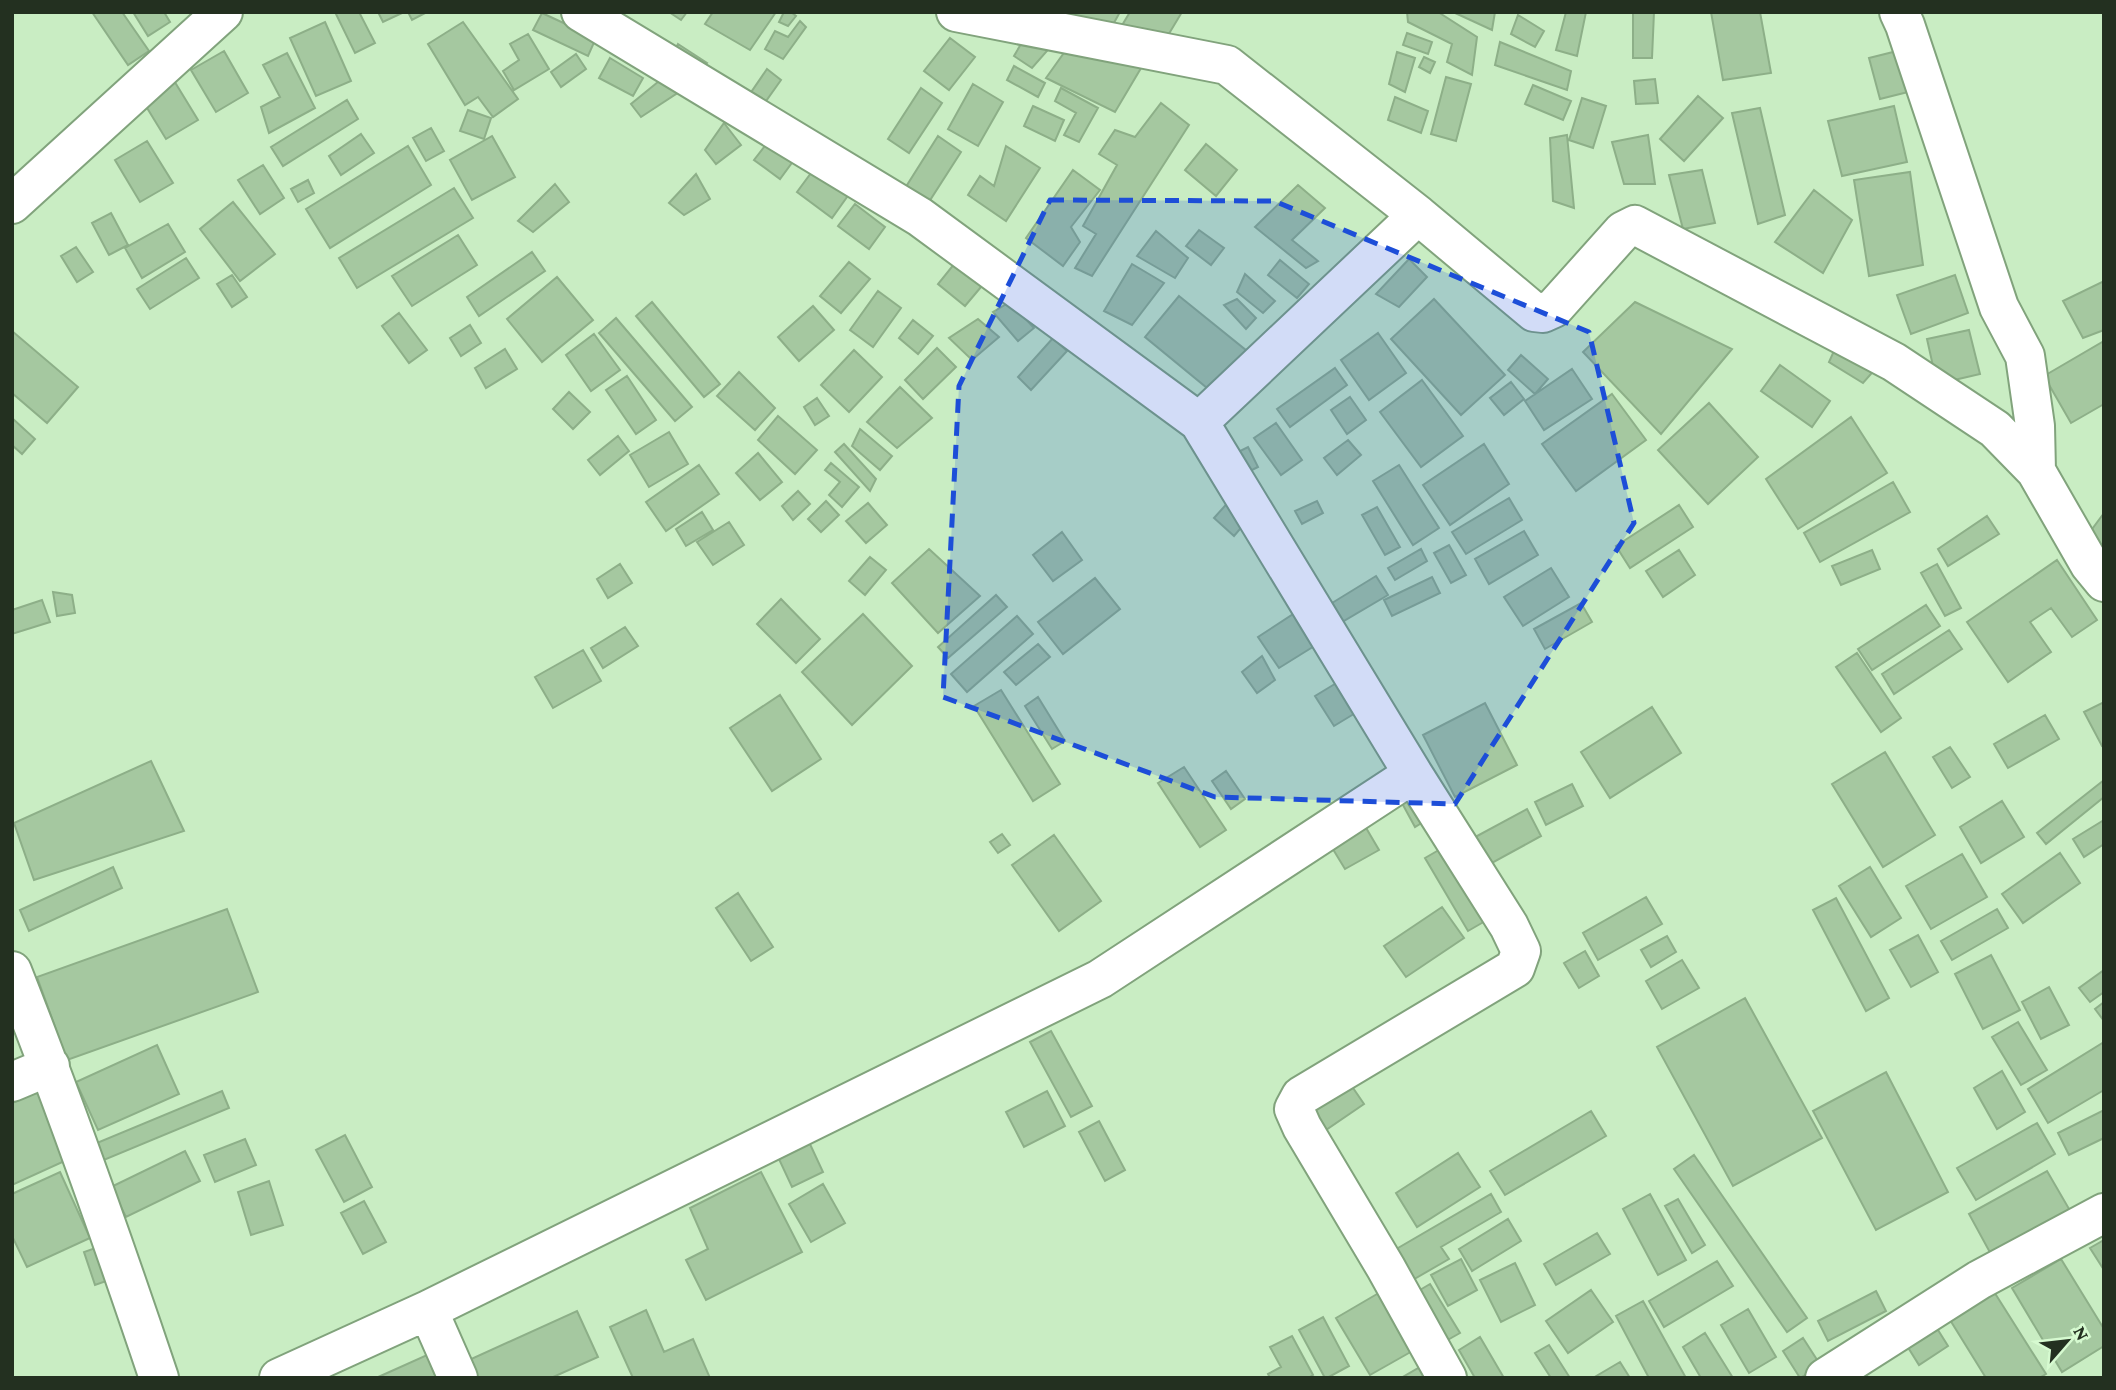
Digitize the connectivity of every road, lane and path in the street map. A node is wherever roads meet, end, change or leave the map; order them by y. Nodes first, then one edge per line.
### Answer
1 (223, 12) edge
2 (581, 12) edge
3 (956, 12) edge
4 (1899, 12) edge
5 (12, 204) edge
6 (1418, 215) junction
7 (1199, 422) junction
8 (2036, 471) junction
9 (2104, 582) edge
10 (1413, 774) junction
11 (12, 971) edge
12 (50, 1066) junction
13 (12, 1082) edge
14 (2104, 1213) edge
15 (428, 1310) junction
16 (159, 1378) edge
17 (279, 1378) edge
18 (458, 1378) edge
19 (1447, 1378) edge
20 (1825, 1378) edge

1 - 5 street
2 - 7 street
3 - 6 street
4 - 8 street
6 - 7 street
6 - 8 street
7 - 10 street
8 - 9 street
10 - 15 street
10 - 19 street
11 - 12 street
12 - 13 street
12 - 16 street
14 - 20 street
15 - 17 street
15 - 18 street

